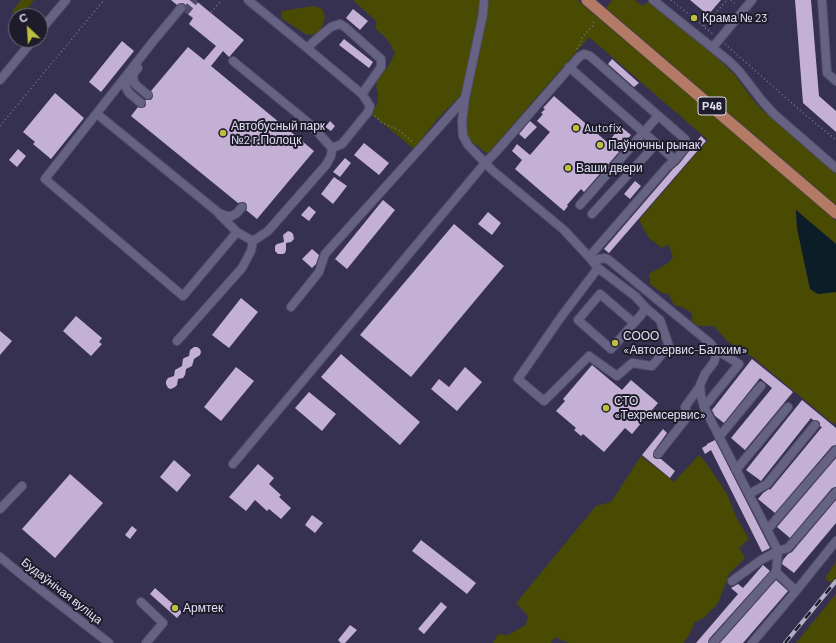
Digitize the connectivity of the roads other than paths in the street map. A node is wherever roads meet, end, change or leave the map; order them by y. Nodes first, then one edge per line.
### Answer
1 (66, 0) edge
2 (248, 0) edge
3 (484, 0) edge
4 (587, 0) edge
5 (653, 0) edge
6 (752, 0) edge
7 (822, 0) edge
8 (48, 21) edge
9 (713, 47) junction
10 (26, 48) edge
11 (307, 48) junction
12 (233, 62) dead end
13 (570, 67) junction
14 (134, 73) junction
15 (0, 80) edge
16 (836, 81) edge
17 (362, 94) junction
18 (148, 95) dead end
19 (465, 98) junction
20 (141, 103) dead end
21 (97, 114) junction
22 (658, 116) junction
23 (643, 132) junction
24 (656, 144) junction
25 (332, 148) junction
26 (675, 160) junction
27 (485, 163) junction
28 (836, 168) edge
29 (580, 205) dead end
30 (242, 207) dead end
31 (219, 213) junction
32 (836, 213) edge
33 (592, 214) dead end
34 (237, 232) junction
35 (253, 241) junction
36 (589, 257) junction
37 (598, 268) junction
38 (291, 307) dead end
39 (646, 308) junction
40 (634, 323) junction
41 (177, 341) dead end
42 (715, 349) junction
43 (700, 385) junction
44 (761, 386) dead end
45 (704, 407) junction
46 (788, 407) dead end
47 (815, 425) dead end
48 (719, 437) junction
49 (836, 450) edge
50 (658, 454) dead end
51 (233, 464) dead end
52 (736, 470) junction
53 (22, 486) dead end
54 (836, 492) edge
55 (749, 494) junction
56 (0, 509) edge
57 (768, 530) junction
58 (836, 541) edge
59 (778, 550) junction
60 (0, 557) edge
61 (776, 572) junction
62 (732, 581) dead end
63 (796, 590) junction
64 (141, 602) dead end
65 (100, 640) edge
66 (110, 643) edge
67 (146, 643) edge
68 (713, 643) edge
69 (752, 643) edge

1 - 8 street
2 - 11 street
3 - 19 street
4 - 32 main road, Р46
5 - 9 street
6 - 9 street
7 - 16 street
9 - 28 street
10 - 15 street
11 - 17 street
11 - 17 street
12 - 25 street
13 - 22 street
13 - 23 street
13 - 27 street
14 - 18 street
14 - 20 street
14 - 21 street
17 - 25 street
19 - 27 street
19 - 38 street
21 - 31 street
21 - 34 street
22 - 23 street
22 - 26 street
23 - 24 street
23 - 29 street
24 - 26 street
24 - 33 street
25 - 35 street
26 - 36 street
27 - 36 street
27 - 51 street
30 - 31 street
31 - 34 street
34 - 35 street
35 - 41 street
36 - 37 street
36 - 42 street
37 - 39 street
37 - 39 street
39 - 40 street
40 - 40 street
42 - 43 street
42 - 45 street
43 - 45 street
43 - 50 street
44 - 48 street
45 - 48 street
46 - 52 street
47 - 55 street
48 - 52 street
49 - 57 street
52 - 55 street
53 - 56 street
54 - 59 street
55 - 57 street
57 - 59 street
58 - 63 street
59 - 61 street
59 - 62 street
60 - 65 street, Будаўнічая вуліца
61 - 63 street
61 - 68 street
63 - 69 street
64 - 67 street
65 - 66 street, Будаўнічая вуліца

